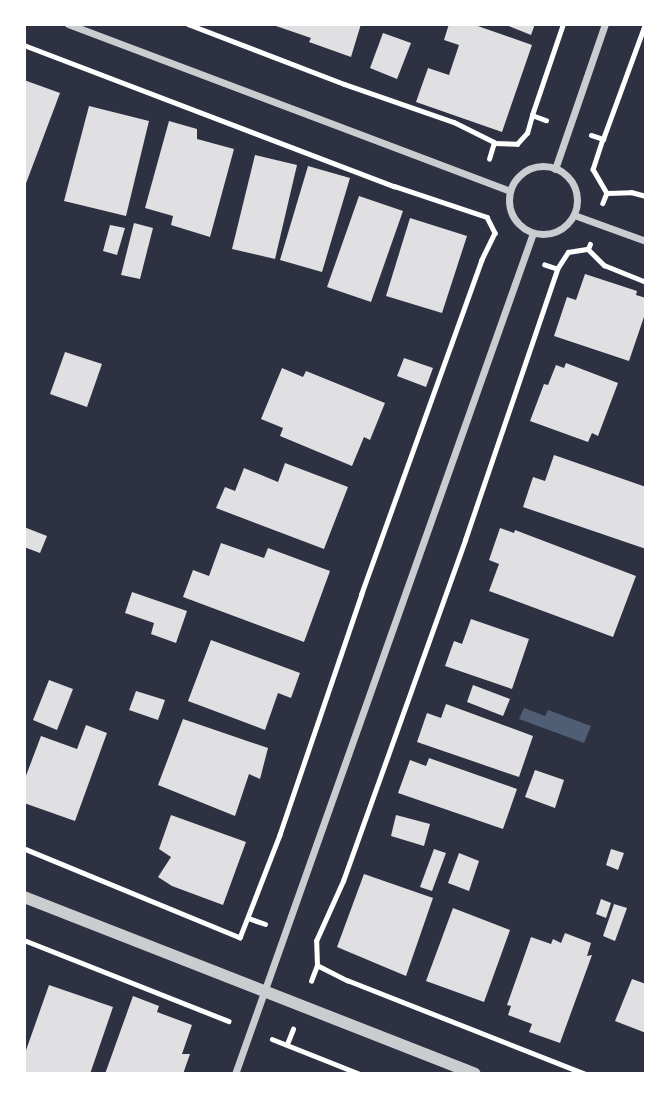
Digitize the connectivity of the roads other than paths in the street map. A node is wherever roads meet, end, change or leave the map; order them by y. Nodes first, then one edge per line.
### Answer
1 (68, 24) edge
2 (605, 24) edge
3 (555, 169) junction
4 (510, 191) junction
5 (574, 215) junction
6 (533, 233) junction
7 (646, 241) edge
8 (24, 897) edge
9 (264, 992) junction
10 (235, 1073) edge
11 (475, 1073) edge

1 - 4 street
2 - 3 street
3 - 4 street
3 - 5 street
4 - 6 street
5 - 6 street
5 - 7 street
6 - 9 street
8 - 9 street
9 - 10 street
9 - 11 street

